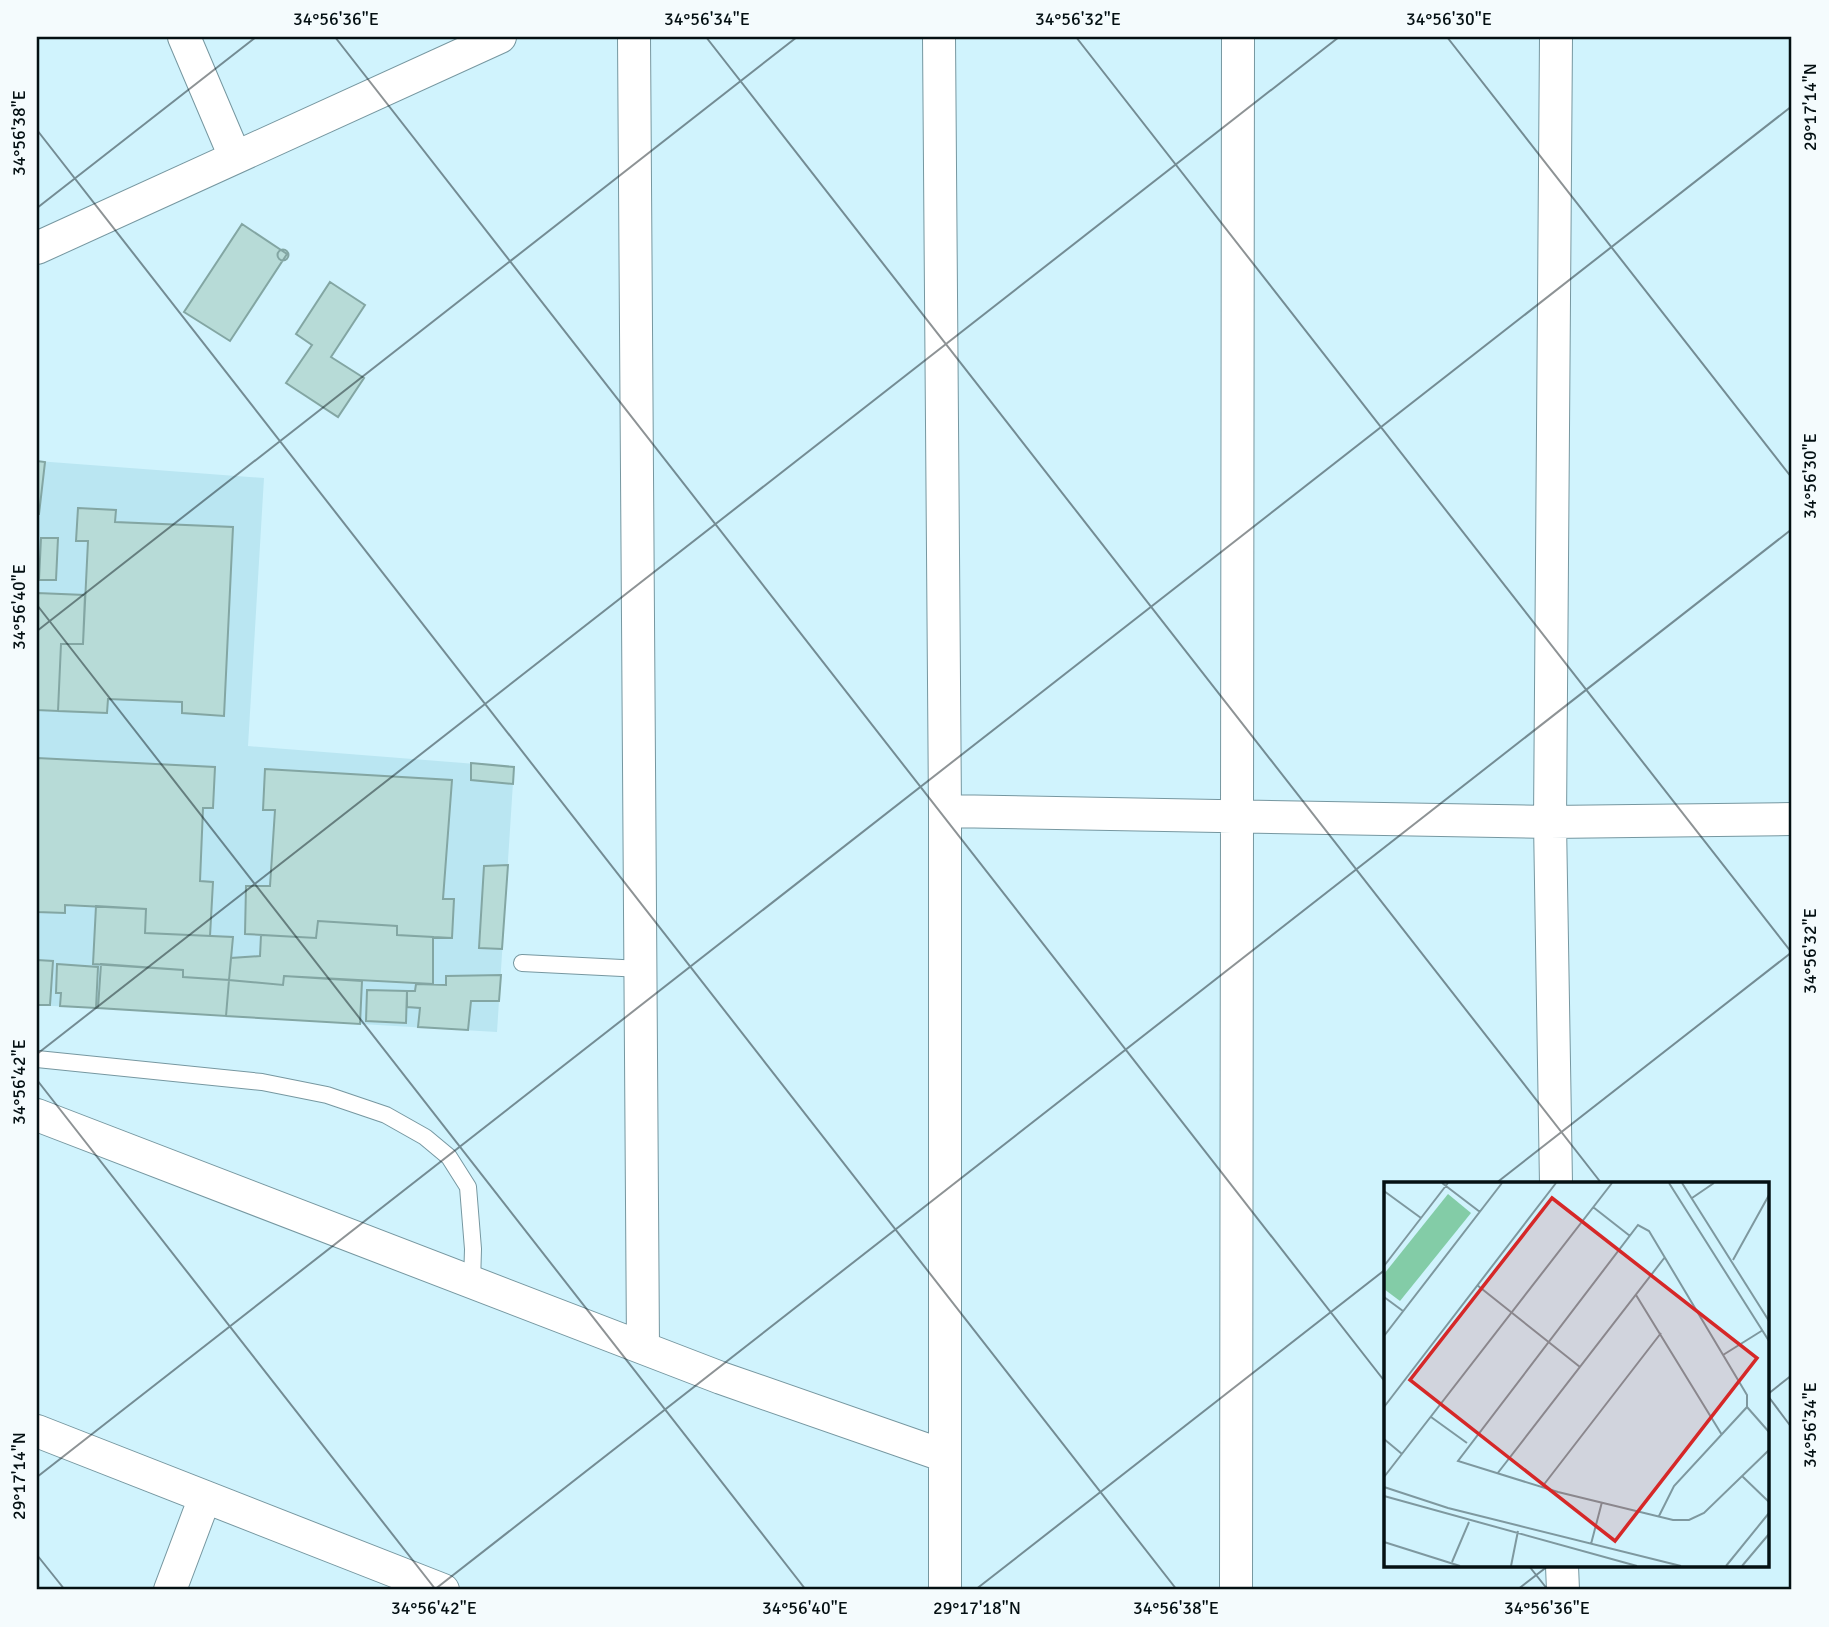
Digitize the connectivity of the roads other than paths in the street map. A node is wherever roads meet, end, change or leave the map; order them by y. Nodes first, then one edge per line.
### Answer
1 (184, 37) edge
2 (500, 37) edge
3 (634, 37) edge
4 (939, 37) edge
5 (1238, 37) edge
6 (1556, 37) edge
7 (235, 157) junction
8 (37, 248) edge
9 (945, 811) junction
10 (1237, 817) junction
11 (1792, 819) edge
12 (1550, 822) junction
13 (522, 963) dead end
14 (642, 969) junction
15 (37, 1059) edge
16 (37, 1115) edge
17 (1556, 1182) edge
18 (472, 1283) junction
19 (643, 1347) junction
20 (37, 1431) edge
21 (945, 1455) junction
22 (205, 1497) junction
23 (1562, 1568) edge
24 (170, 1590) edge
25 (443, 1590) edge
26 (945, 1590) edge
27 (1236, 1590) edge
28 (1563, 1590) edge

1 - 7 street
2 - 7 street
3 - 14 street
4 - 9 street
5 - 10 street
6 - 12 street
7 - 8 street
9 - 10 street
9 - 21 street
10 - 12 street
10 - 27 street
11 - 12 street
12 - 17 street
13 - 14 lane
14 - 19 street
15 - 18 lane
16 - 18 street
18 - 19 street
19 - 21 street
20 - 22 street
21 - 26 street
22 - 24 street
22 - 25 street
23 - 28 street

